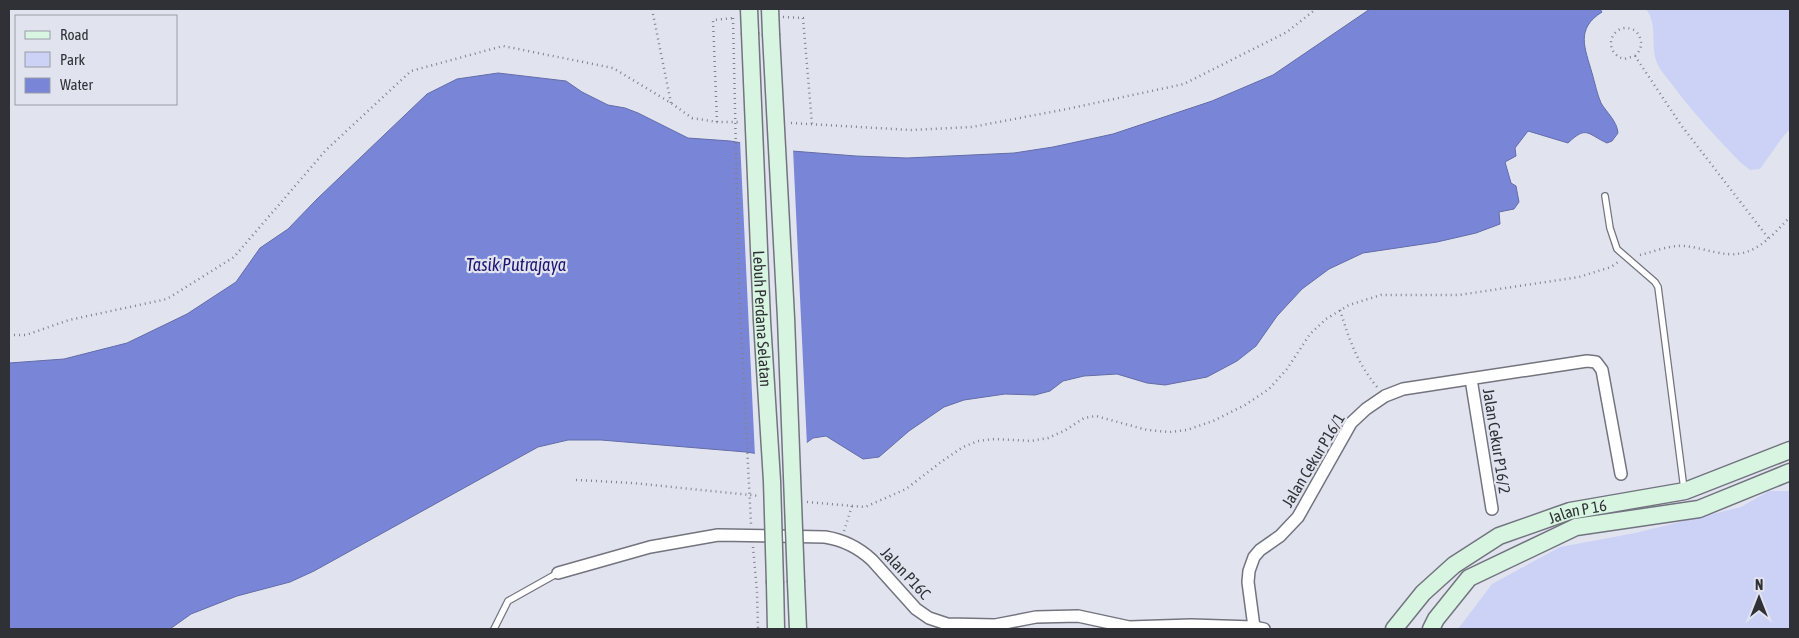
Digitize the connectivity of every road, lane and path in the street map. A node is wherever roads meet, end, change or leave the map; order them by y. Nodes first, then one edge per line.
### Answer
1 (652, 9) edge
2 (749, 9) edge
3 (1316, 9) edge
4 (776, 13) edge
5 (1635, 56) junction
6 (671, 103) junction
7 (717, 122) junction
8 (734, 122) junction
9 (744, 122) dead end
10 (783, 123) dead end
11 (812, 124) junction
12 (1605, 196) dead end
13 (1790, 218) edge
14 (1769, 239) junction
15 (1626, 257) junction
16 (1340, 310) junction
17 (9, 335) edge
18 (1471, 379) junction
19 (1385, 396) junction
20 (1790, 450) edge
21 (1790, 472) edge
22 (1621, 474) dead end
23 (576, 480) dead end
24 (1685, 491) junction
25 (749, 495) junction
26 (762, 497) dead end
27 (807, 502) dead end
28 (852, 506) junction
29 (1492, 509) dead end
30 (752, 536) junction
31 (840, 540) junction
32 (558, 573) joint
33 (1128, 628) edge
34 (1259, 628) edge
35 (494, 629) edge
36 (758, 629) edge
37 (776, 629) edge
38 (798, 629) edge
39 (1394, 629) edge
40 (1432, 629) edge

1 - 6 path
2 - 37 main road, Lebuh Perdana Selatan, bridge
3 - 11 path
4 - 11 path
4 - 38 main road, Lebuh Perdana Selatan, bridge
5 - 5 path
5 - 14 path
6 - 7 path
6 - 17 path
7 - 8 path
7 - 8 path
8 - 9 path
8 - 25 path
10 - 11 path
12 - 15 lane
13 - 14 path
14 - 15 path
15 - 16 path
15 - 24 lane
16 - 19 path
16 - 28 path
18 - 19 street, Jalan Cekur P16/1
18 - 22 street, Jalan Cekur P16/1
18 - 29 street, Jalan Cekur P16/2
19 - 34 street, Jalan Cekur P16/1
20 - 24 main road, Jalan P 16
21 - 40 main road, Jalan P 16
23 - 25 path
24 - 39 main road, Jalan P 16
25 - 26 path
25 - 30 path
27 - 28 path
28 - 31 path
30 - 31 street, Jalan P16C
30 - 32 street, Jalan P16C
30 - 36 path
31 - 33 street, Jalan P16C
32 - 35 lane
33 - 34 street, Jalan P16C

